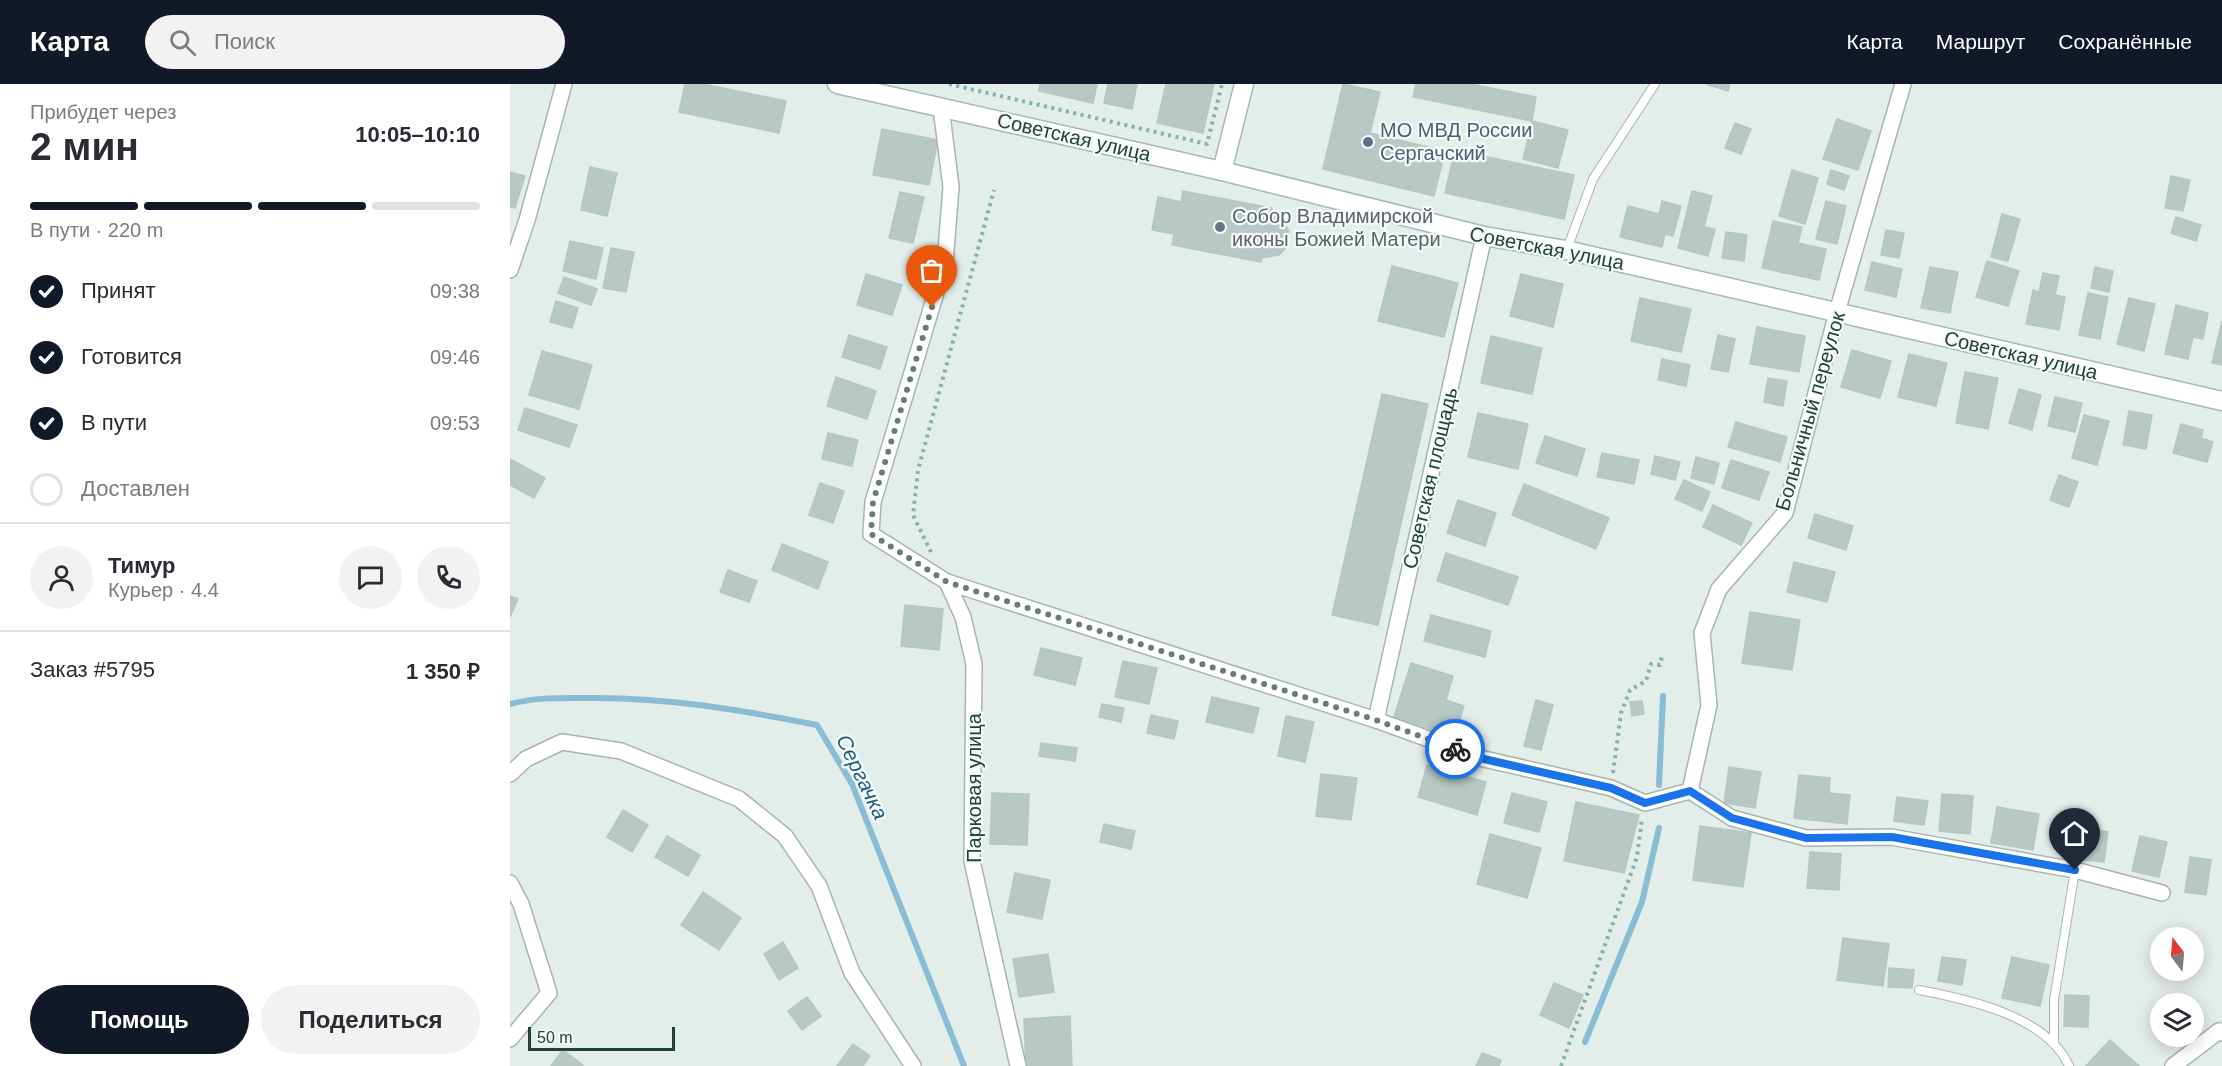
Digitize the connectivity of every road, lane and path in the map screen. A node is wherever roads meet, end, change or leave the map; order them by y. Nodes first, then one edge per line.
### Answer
1 (564, 84) edge
2 (837, 84) edge
3 (949, 84) edge
4 (1222, 84) edge
5 (1244, 84) edge
6 (1655, 84) edge
7 (1903, 84) edge
8 (941, 108) junction
9 (1222, 171) junction
10 (994, 190) dead end
11 (1484, 236) junction
12 (1566, 250) junction
13 (510, 270) edge
14 (1837, 312) junction
15 (2222, 401) edge
16 (932, 554) dead end
17 (947, 582) junction
18 (1662, 657) dead end
19 (1376, 720) junction
20 (510, 774) edge
21 (1611, 788) junction
22 (1690, 791) junction
23 (1645, 803) junction
24 (2075, 870) junction
25 (510, 883) edge
26 (2162, 893) dead end
27 (1919, 990) dead end
28 (2222, 1033) edge
29 (510, 1039) edge
30 (2054, 1043) junction
31 (913, 1066) edge
32 (1018, 1066) edge
33 (1561, 1066) edge
34 (2069, 1066) edge
35 (2173, 1066) edge

1 - 13 street
2 - 8 main road, Советская улица
3 - 4 path
5 - 9 main road
6 - 12 lane
7 - 14 street, Больничный переулок
8 - 9 main road, Советская улица
8 - 17 street
9 - 11 main road, Советская улица
10 - 16 path
11 - 12 main road, Советская улица
11 - 19 street, Советская площадь
12 - 14 main road, Советская улица
14 - 15 main road, Советская улица
14 - 22 street, Больничный переулок
17 - 19 street
17 - 32 street, Парковая улица
18 - 21 path
19 - 21 street
20 - 31 street
21 - 23 street
22 - 23 street
22 - 24 street
23 - 33 path
24 - 26 street
24 - 30 lane
25 - 29 street
27 - 30 lane
28 - 35 street
30 - 34 lane

